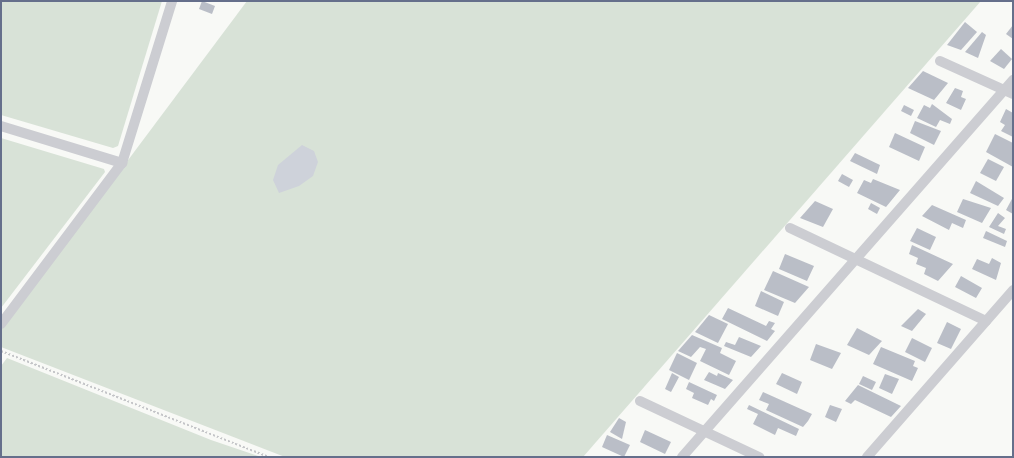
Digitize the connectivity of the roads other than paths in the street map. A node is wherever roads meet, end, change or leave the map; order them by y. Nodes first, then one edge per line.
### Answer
1 (172, 1) edge
2 (940, 61) dead end
3 (1013, 80) edge
4 (1009, 92) edge
5 (1, 126) edge
6 (122, 163) junction
7 (790, 228) dead end
8 (856, 259) junction
9 (1013, 290) edge
10 (986, 321) junction
11 (1, 324) edge
12 (640, 401) dead end
13 (704, 431) junction
14 (682, 457) edge
15 (759, 457) edge
16 (867, 457) edge

1 - 6 street
2 - 4 street
3 - 4 street
4 - 8 street
5 - 6 street
6 - 11 street
7 - 8 street
8 - 10 street
8 - 13 street
9 - 10 street
10 - 16 street
12 - 13 street
13 - 14 street
13 - 15 street

